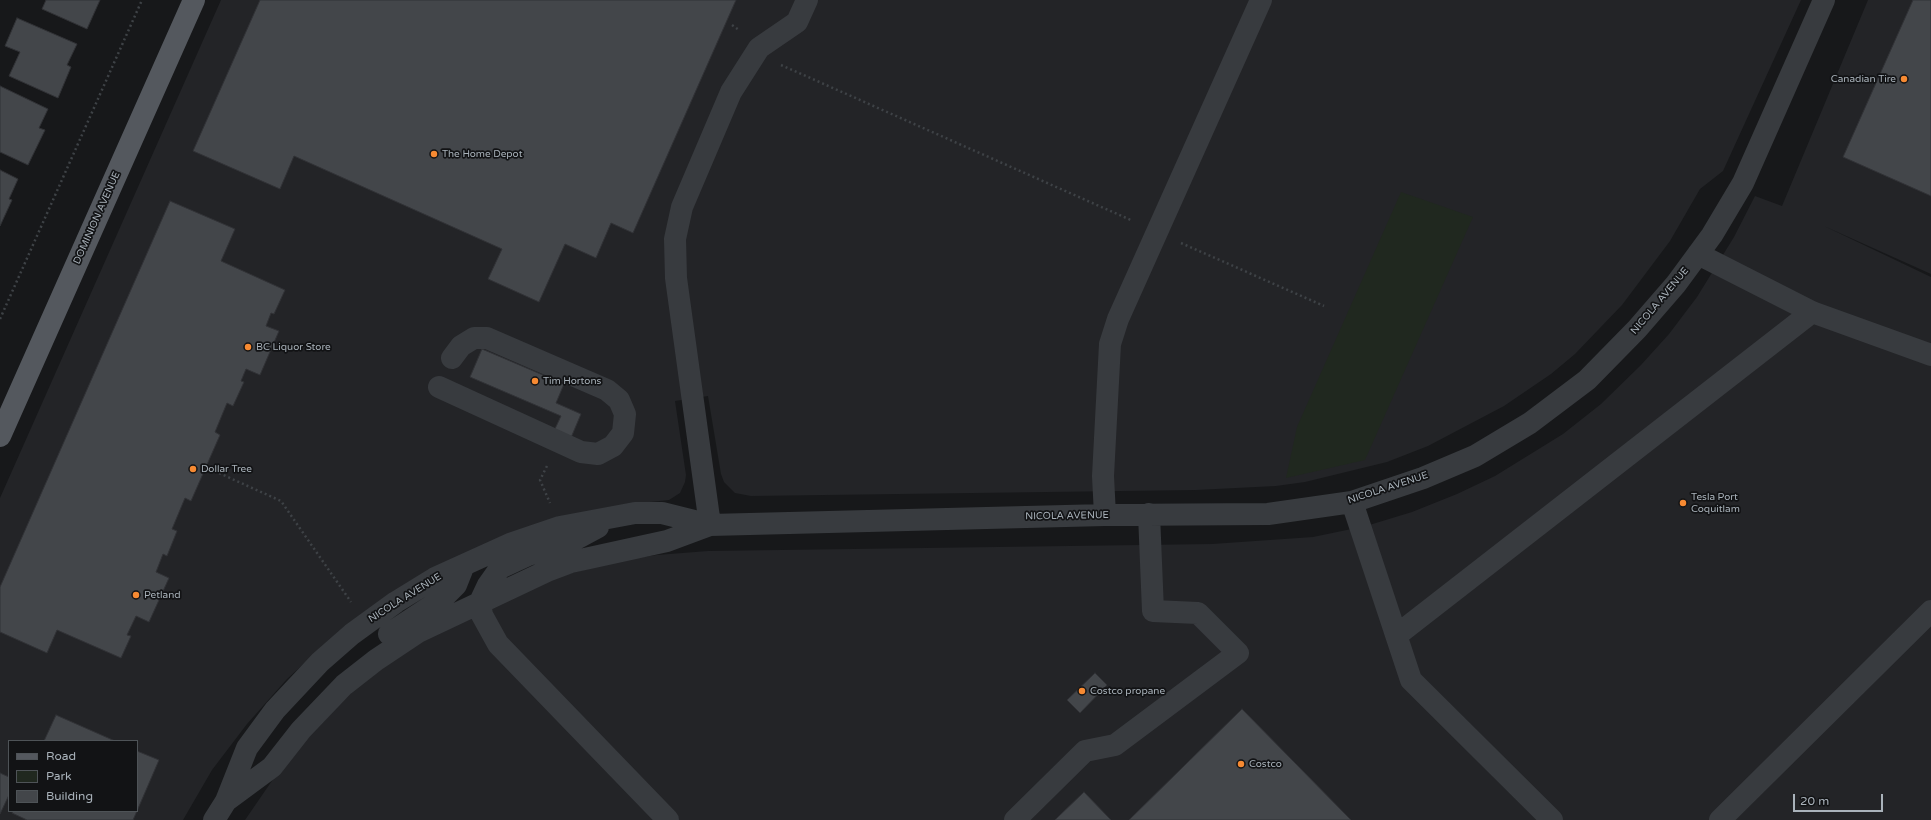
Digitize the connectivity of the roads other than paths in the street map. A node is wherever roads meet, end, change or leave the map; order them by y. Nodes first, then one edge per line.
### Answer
1 (194, 0) edge
2 (807, 0) edge
3 (1261, 0) edge
4 (1824, 0) edge
5 (1698, 254) junction
6 (1812, 312) junction
7 (1931, 355) edge
8 (452, 358) dead end
9 (439, 387) dead end
10 (0, 436) edge
11 (1352, 502) junction
12 (1149, 514) junction
13 (1105, 515) junction
14 (615, 518) junction
15 (710, 525) junction
16 (464, 565) junction
17 (480, 602) junction
18 (1931, 611) edge
19 (1397, 634) junction
20 (344, 685) junction
21 (226, 801) junction
22 (214, 820) edge
23 (668, 820) edge
24 (1015, 820) edge
25 (1552, 820) edge
26 (1720, 820) edge

1 - 10 main road, DOMINION AVENUE
2 - 15 street
3 - 13 street
4 - 5 street, NICOLA AVENUE
5 - 6 street
5 - 11 street, NICOLA AVENUE
6 - 7 street
6 - 19 street
8 - 9 street
11 - 12 street, NICOLA AVENUE
11 - 19 street
12 - 13 street, NICOLA AVENUE
12 - 24 street
13 - 15 street, NICOLA AVENUE
14 - 15 street, NICOLA AVENUE
14 - 16 street, NICOLA AVENUE
14 - 17 street
15 - 17 street, NICOLA AVENUE
16 - 20 street
16 - 21 street, NICOLA AVENUE
17 - 20 street, NICOLA AVENUE
17 - 23 street
18 - 26 street
19 - 25 street
20 - 21 street, NICOLA AVENUE
21 - 22 street, NICOLA AVENUE

